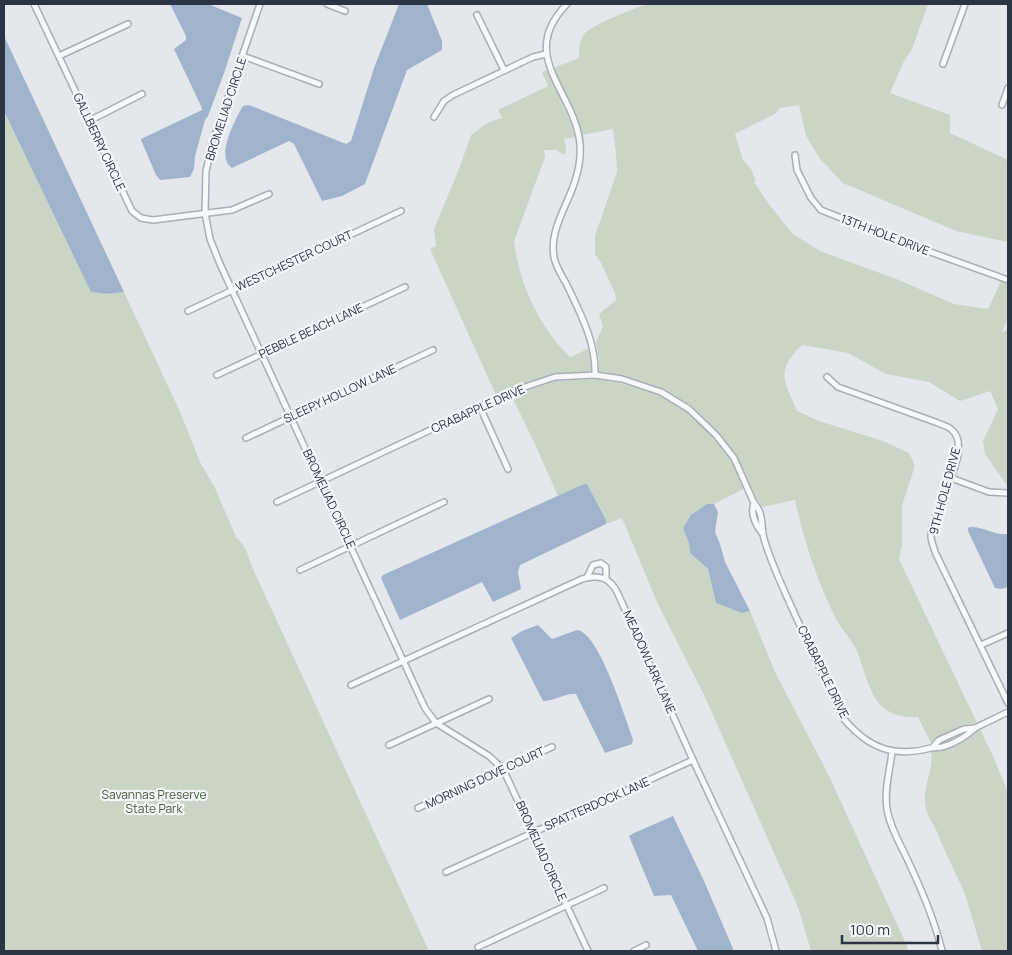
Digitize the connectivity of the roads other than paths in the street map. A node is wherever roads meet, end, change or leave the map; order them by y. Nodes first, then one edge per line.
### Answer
1 (34, 4) edge
2 (260, 4) edge
3 (327, 4) edge
4 (567, 4) edge
5 (966, 4) edge
6 (345, 11) dead end
7 (477, 15) dead end
8 (128, 24) dead end
9 (546, 54) junction
10 (59, 56) junction
11 (243, 56) junction
12 (943, 64) dead end
13 (504, 70) junction
14 (320, 84) dead end
15 (1008, 88) edge
16 (142, 94) dead end
17 (1002, 106) dead end
18 (434, 118) dead end
19 (89, 121) junction
20 (796, 154) dead end
21 (269, 194) dead end
22 (401, 211) dead end
23 (205, 213) junction
24 (1008, 280) edge
25 (404, 287) dead end
26 (232, 290) junction
27 (188, 311) dead end
28 (433, 350) dead end
29 (262, 354) junction
30 (217, 375) dead end
31 (596, 375) junction
32 (827, 377) dead end
33 (480, 407) junction
34 (291, 417) junction
35 (246, 438) dead end
36 (508, 469) dead end
37 (951, 478) junction
38 (322, 482) junction
39 (1008, 493) edge
40 (277, 502) dead end
41 (444, 502) dead end
42 (351, 546) junction
43 (300, 570) dead end
44 (587, 578) junction
45 (606, 579) junction
46 (1008, 633) edge
47 (981, 644) junction
48 (403, 661) junction
49 (351, 685) dead end
50 (489, 699) dead end
51 (1008, 703) edge
52 (1008, 712) edge
53 (436, 723) junction
54 (388, 745) dead end
55 (552, 747) dead end
56 (892, 752) junction
57 (693, 760) junction
58 (503, 770) junction
59 (418, 808) dead end
60 (532, 833) junction
61 (446, 872) dead end
62 (604, 888) dead end
63 (566, 906) junction
64 (646, 945) dead end
65 (478, 947) dead end
66 (588, 951) edge
67 (634, 951) edge
68 (776, 951) edge
69 (942, 951) edge

1 - 10 street, GALLBERRY CIRCLE
2 - 11 street, BROMELIAD CIRCLE
3 - 6 street
4 - 9 street
5 - 12 street
7 - 13 street
8 - 10 street
9 - 13 street
9 - 31 street
10 - 19 street, GALLBERRY CIRCLE
11 - 14 street
11 - 23 street, BROMELIAD CIRCLE
13 - 18 street
15 - 17 street
16 - 19 street
19 - 23 street, GALLBERRY CIRCLE
20 - 24 street, 13TH HOLE DRIVE
21 - 23 street, GALLBERRY CIRCLE
22 - 26 street, WESTCHESTER COURT
23 - 26 street, BROMELIAD CIRCLE
25 - 29 street, PEBBLE BEACH LANE
26 - 27 street, WESTCHESTER COURT
26 - 29 street, BROMELIAD CIRCLE
28 - 34 street, SLEEPY HOLLOW LANE
29 - 30 street, PEBBLE BEACH LANE
29 - 34 street, BROMELIAD CIRCLE
31 - 33 street, CRABAPPLE DRIVE
31 - 56 street, CRABAPPLE DRIVE
32 - 37 street, 9TH HOLE DRIVE
33 - 36 street
33 - 38 street, CRABAPPLE DRIVE
34 - 35 street, SLEEPY HOLLOW LANE
34 - 38 street, BROMELIAD CIRCLE
37 - 39 street
37 - 47 street, 9TH HOLE DRIVE
38 - 40 street, CRABAPPLE DRIVE
38 - 42 street, BROMELIAD CIRCLE
41 - 42 street
42 - 43 street
42 - 48 street, BROMELIAD CIRCLE
44 - 45 street
44 - 45 street, MEADOWLARK LANE
44 - 48 street
45 - 57 street, MEADOWLARK LANE
46 - 47 street
47 - 51 street, 9TH HOLE DRIVE
48 - 49 street
48 - 53 street, BROMELIAD CIRCLE
50 - 53 street
52 - 56 street, CRABAPPLE DRIVE
53 - 54 street
53 - 58 street, BROMELIAD CIRCLE
55 - 58 street, MORNING DOVE COURT
56 - 69 street
57 - 60 street, SPATTERDOCK LANE
57 - 68 street, MEADOWLARK LANE
58 - 59 street, MORNING DOVE COURT
58 - 60 street, BROMELIAD CIRCLE
60 - 61 street, SPATTERDOCK LANE
60 - 63 street, BROMELIAD CIRCLE
62 - 63 street
63 - 65 street
63 - 66 street, BROMELIAD CIRCLE
64 - 67 street

